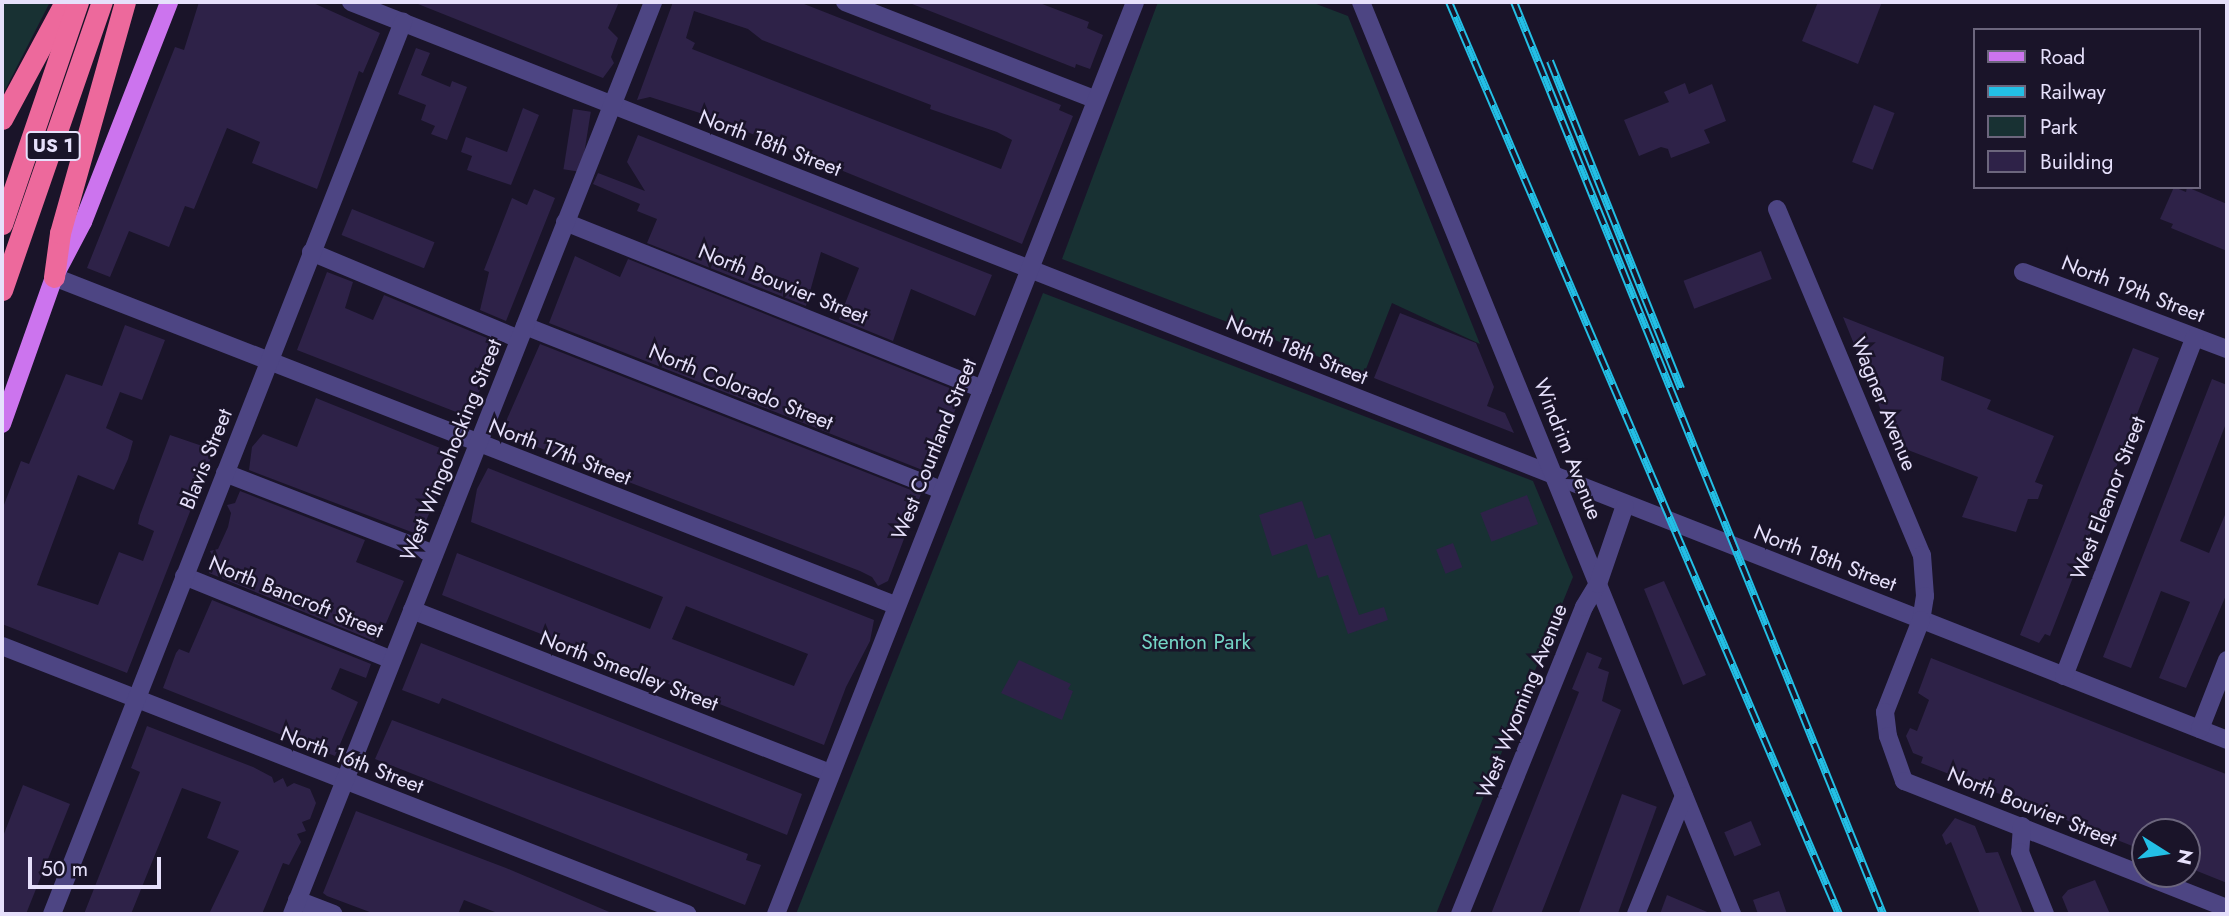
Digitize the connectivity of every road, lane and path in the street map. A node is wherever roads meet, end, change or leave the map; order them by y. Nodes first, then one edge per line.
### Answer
1 (65, 2) edge
2 (78, 2) edge
3 (102, 2) edge
4 (125, 2) edge
5 (169, 2) edge
6 (351, 2) edge
7 (653, 2) edge
8 (845, 2) edge
9 (1135, 2) edge
10 (1361, 2) edge
11 (403, 22) junction
12 (1094, 99) junction
13 (611, 106) junction
14 (2, 119) edge
15 (1777, 209) dead end
16 (565, 222) junction
17 (2, 224) edge
18 (311, 252) junction
19 (1032, 269) junction
20 (2023, 272) dead end
21 (54, 277) junction
22 (2, 290) edge
23 (522, 332) junction
24 (2195, 338) junction
25 (2227, 349) edge
26 (269, 362) junction
27 (983, 389) junction
28 (2, 424) edge
29 (478, 444) junction
30 (225, 473) junction
31 (1554, 477) junction
32 (941, 490) junction
33 (1625, 505) junction
34 (434, 554) junction
35 (184, 576) junction
36 (1598, 584) junction
37 (895, 606) junction
38 (412, 610) junction
39 (1921, 620) junction
40 (2, 646) edge
41 (392, 660) junction
42 (2227, 660) edge
43 (2064, 676) junction
44 (1891, 695) joint
45 (136, 699) junction
46 (2200, 729) junction
47 (2227, 740) edge
48 (829, 773) junction
49 (344, 781) junction
50 (1684, 796) junction
51 (2022, 826) junction
52 (294, 907) edge
53 (2227, 908) edge
54 (52, 914) edge
55 (333, 914) edge
56 (687, 914) edge
57 (776, 914) edge
58 (1460, 914) edge
59 (1636, 914) edge
60 (1732, 914) edge
61 (2045, 914) edge

1 - 14 highway
2 - 17 highway, US 1
3 - 22 highway, US 1
4 - 21 highway
5 - 21 main road
6 - 11 street, North 18th Street
7 - 13 street, West Wingohocking Street
8 - 12 street
9 - 12 street, West Courtland Street
10 - 31 street, Windrim Avenue
11 - 13 street, North 18th Street
11 - 18 street, Blavis Street
12 - 19 street, West Courtland Street
13 - 16 street, West Wingohocking Street
13 - 19 street, North 18th Street
15 - 39 street, Wagner Avenue
16 - 23 street, West Wingohocking Street
16 - 27 street, North Bouvier Street
18 - 23 street, North Colorado Street
18 - 26 street, Blavis Street
19 - 27 street, West Courtland Street
19 - 31 street, North 18th Street
20 - 24 street, North 19th Street
21 - 26 street, North 17th Street
21 - 28 main road
23 - 29 street, West Wingohocking Street
23 - 32 street, North Colorado Street
24 - 25 street, North 19th Street
24 - 43 street, West Eleanor Street
26 - 29 street, North 17th Street
26 - 30 street, Blavis Street
27 - 32 street, West Courtland Street
29 - 34 street, West Wingohocking Street
29 - 37 street, North 17th Street
30 - 34 street
30 - 35 street, Blavis Street
31 - 33 street, North 18th Street
31 - 36 street, Windrim Avenue
32 - 37 street, West Courtland Street
33 - 36 street, West Wyoming Avenue
33 - 39 street, North 18th Street
34 - 38 street, West Wingohocking Street
35 - 41 street, North Bancroft Street
35 - 45 street, Blavis Street
36 - 50 street, Windrim Avenue
36 - 58 street, West Wyoming Avenue
37 - 48 street, West Courtland Street
38 - 41 street, West Wingohocking Street
38 - 48 street, North Smedley Street
39 - 43 street, North 18th Street
39 - 44 street, Wagner Avenue
40 - 45 street, North 16th Street
41 - 49 street, West Wingohocking Street
42 - 46 street
43 - 46 street, North 18th Street
44 - 51 street, North Bouvier Street
45 - 49 street, North 16th Street
45 - 54 street, Blavis Street
46 - 47 street, North 18th Street
48 - 57 street, West Courtland Street
49 - 52 street, West Wingohocking Street
49 - 56 street, North 16th Street
50 - 59 street
50 - 60 street, Windrim Avenue
51 - 53 street, North Bouvier Street
51 - 61 street
52 - 55 street

